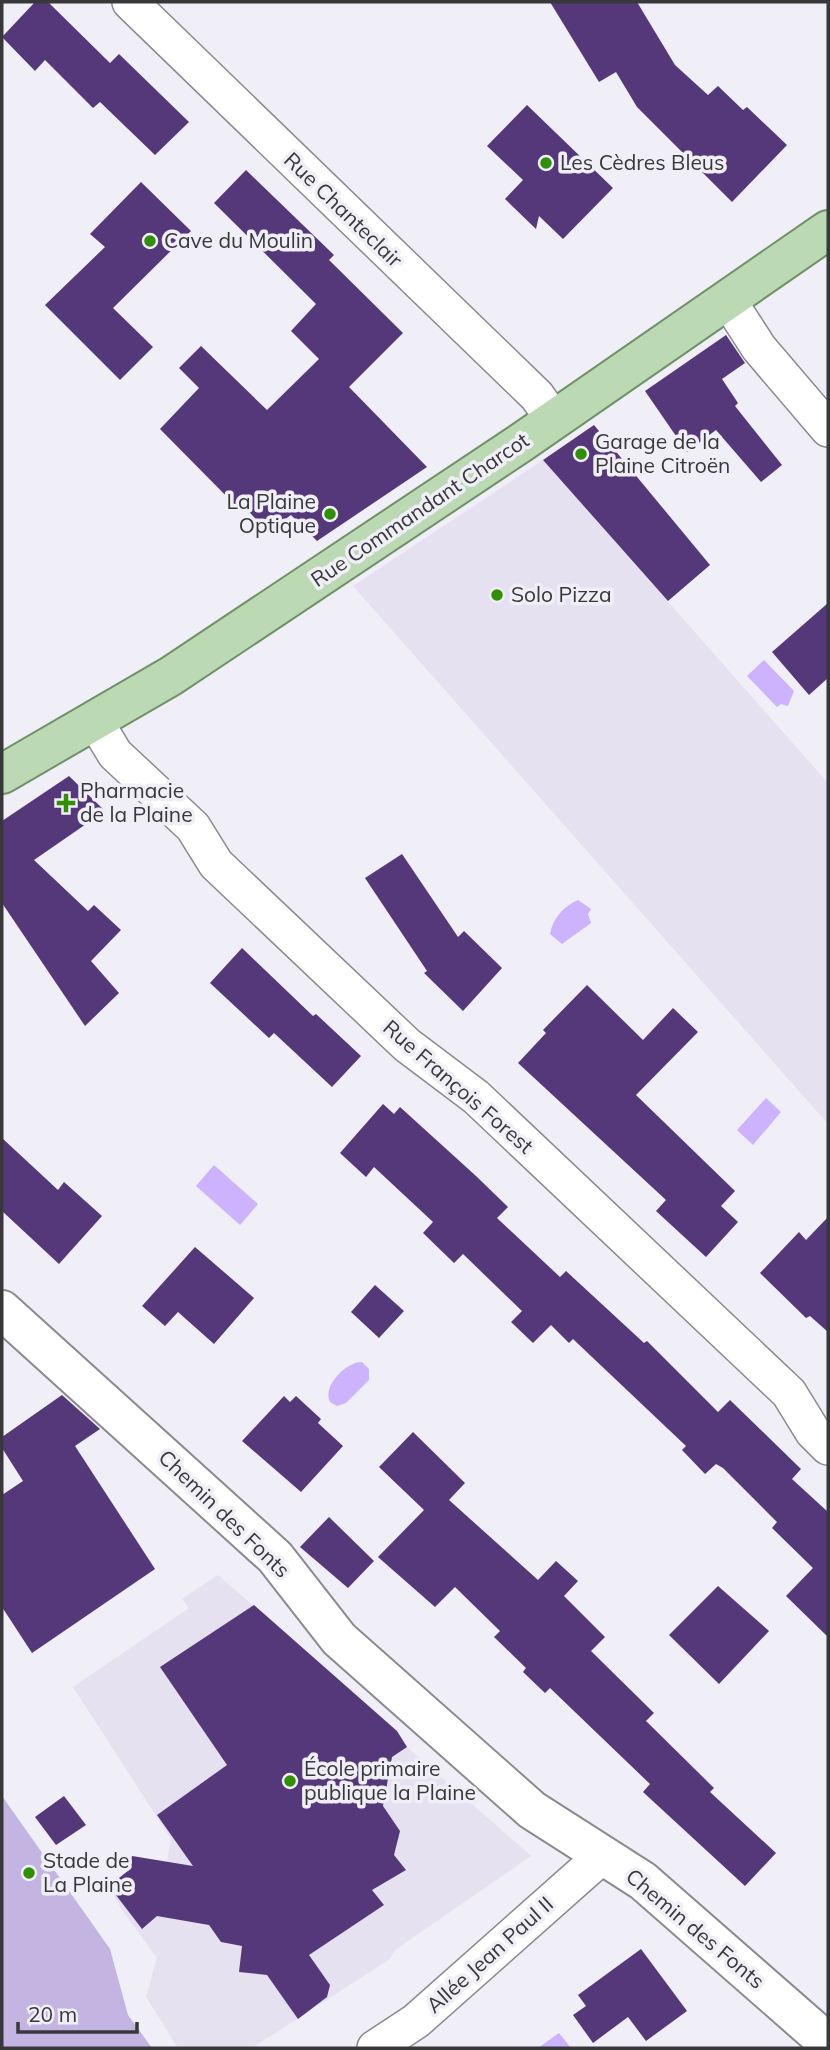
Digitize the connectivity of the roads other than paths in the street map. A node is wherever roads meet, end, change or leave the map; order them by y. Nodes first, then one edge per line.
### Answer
1 (130, 2) edge
2 (828, 230) edge
3 (728, 300) junction
4 (554, 420) junction
5 (828, 429) edge
6 (95, 721) junction
7 (2, 774) edge
8 (2, 1310) edge
9 (828, 1447) edge
10 (602, 1856) junction
11 (828, 2043) edge
12 (375, 2048) edge

1 - 4 street, Rue Chanteclair
2 - 3 main road, Rue Commandant Charcot
3 - 4 main road, Rue Commandant Charcot
3 - 5 street
4 - 6 main road, Rue Commandant Charcot
6 - 7 main road, Rue Commandant Charcot
6 - 9 street, Rue François Forest
8 - 10 street, Chemin des Fonts
10 - 11 street, Chemin des Fonts
10 - 12 street, Allée Jean Paul II

